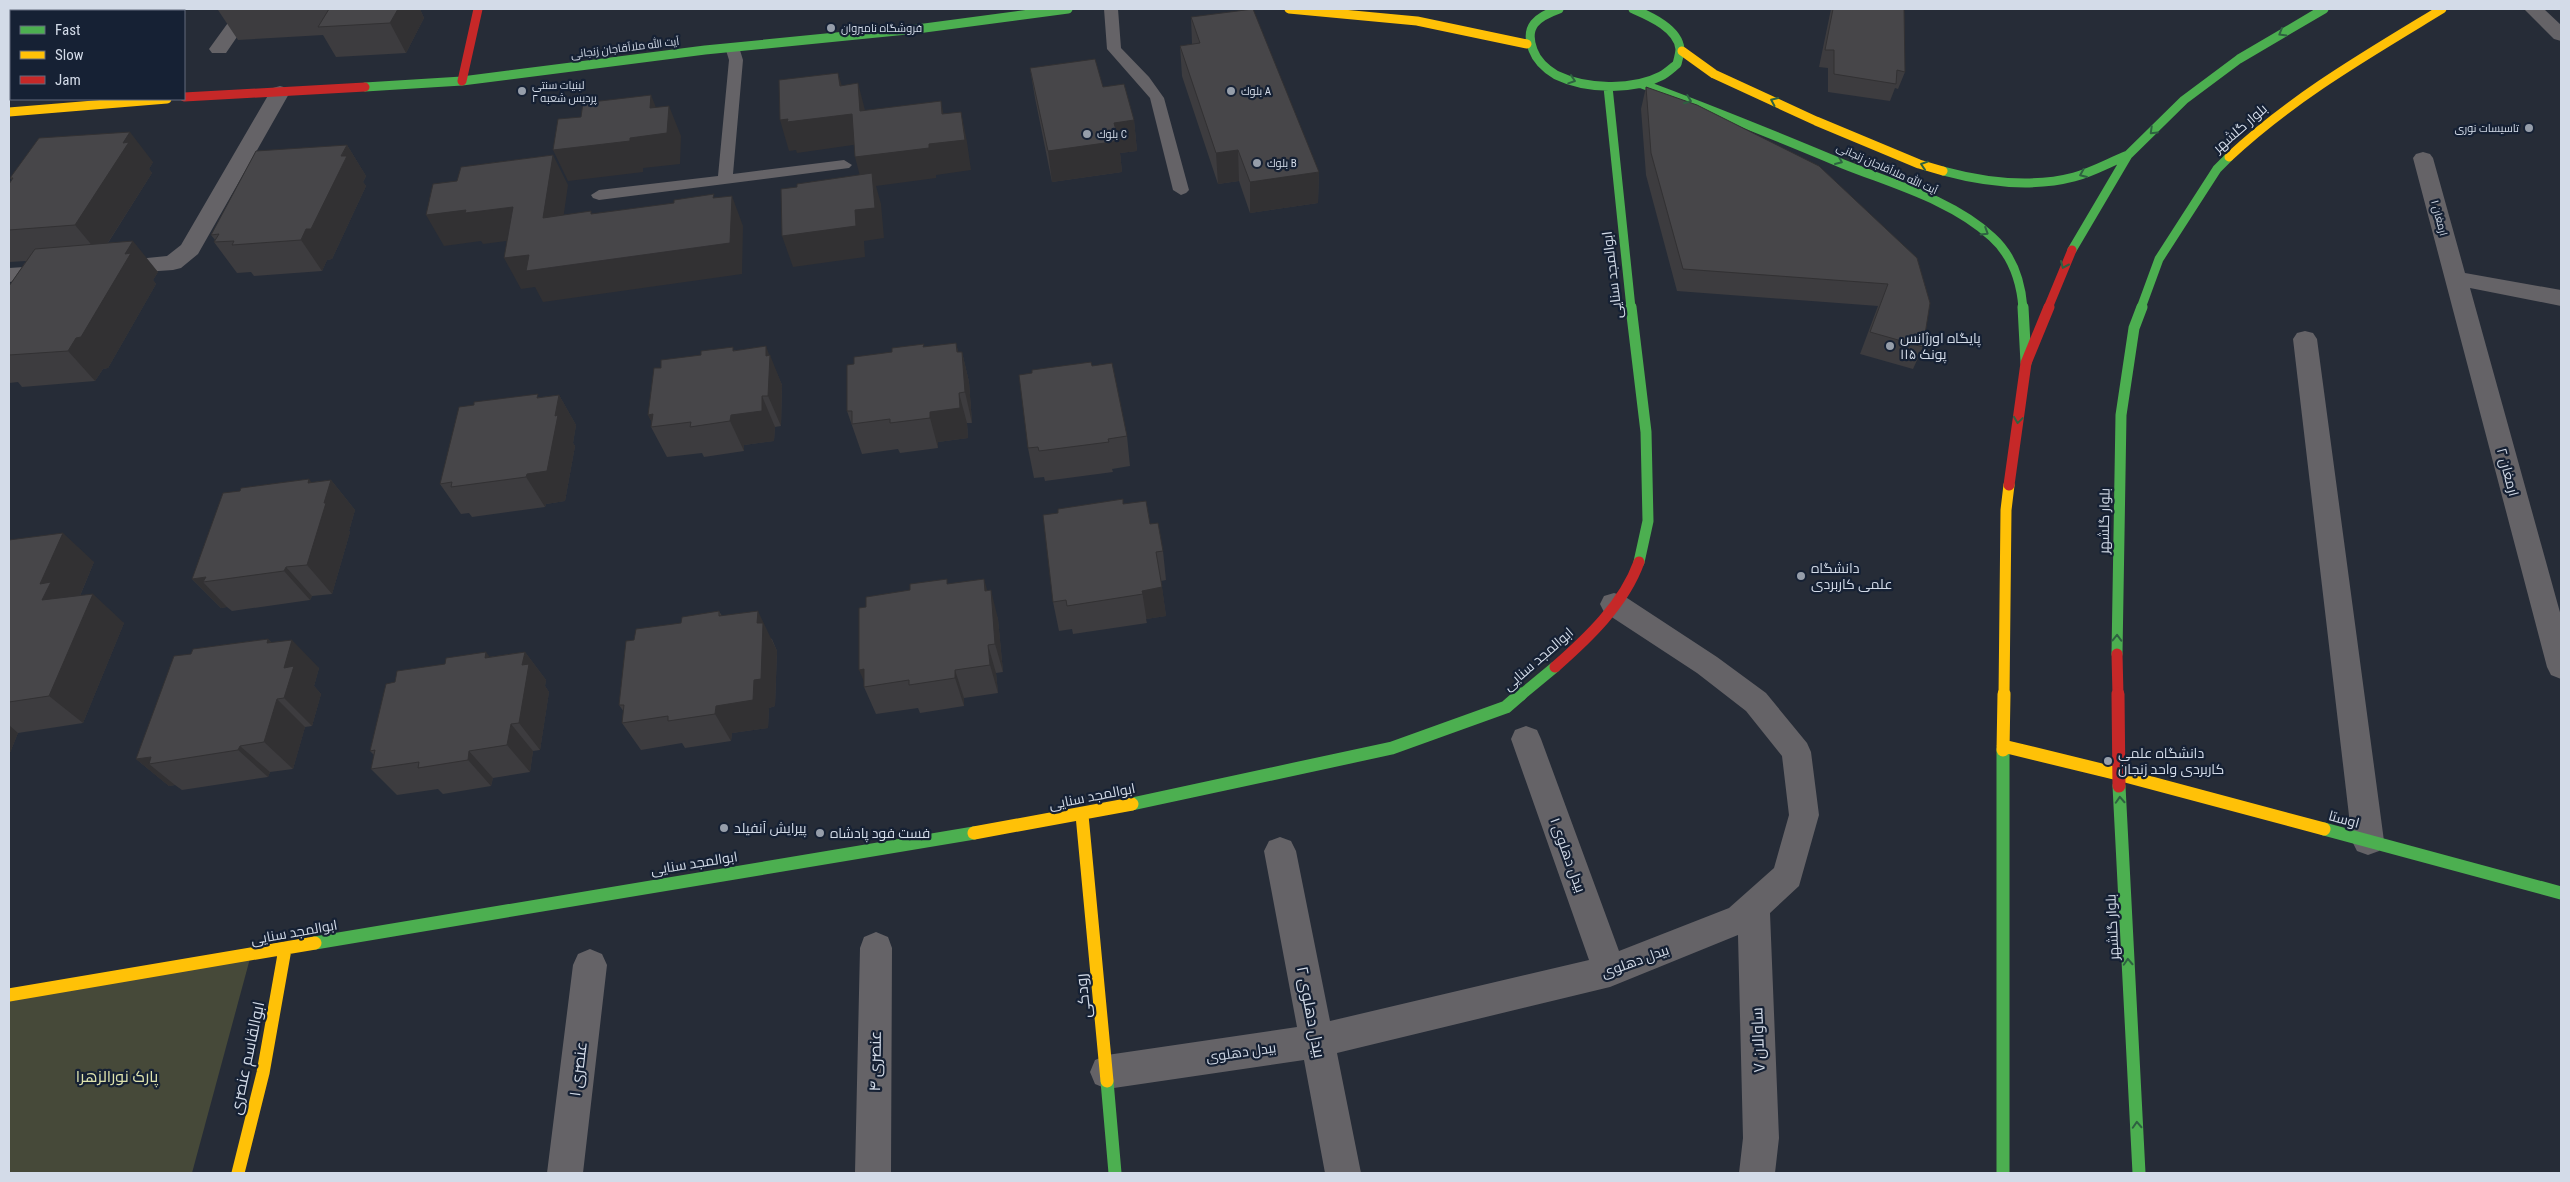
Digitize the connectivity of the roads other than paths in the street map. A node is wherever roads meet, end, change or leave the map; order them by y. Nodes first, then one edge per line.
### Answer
1 (247, 9) edge
2 (478, 9) edge
3 (1068, 9) edge
4 (1111, 9) edge
5 (1290, 9) edge
6 (1559, 9) edge
7 (1633, 9) edge
8 (2324, 9) edge
9 (2442, 9) edge
10 (2533, 9) edge
11 (1671, 12) dead end
12 (1659, 20) junction
13 (2561, 35) edge
14 (1527, 44) junction
15 (732, 47) junction
16 (219, 49) dead end
17 (1682, 51) junction
18 (462, 82) junction
19 (1642, 84) junction
20 (1608, 87) junction
21 (280, 92) junction
22 (185, 97) edge
23 (38, 100) edge
24 (155, 100) edge
25 (31, 110) junction
26 (9, 112) edge
27 (2128, 155) junction
28 (2423, 158) dead end
29 (844, 164) dead end
30 (726, 180) junction
31 (1181, 190) dead end
32 (599, 195) dead end
33 (9, 275) edge
34 (2456, 278) junction
35 (2561, 298) edge
36 (2305, 339) dead end
37 (2026, 363) junction
38 (1614, 604) junction
39 (2561, 667) edge
40 (1526, 739) dead end
41 (2003, 746) junction
42 (2118, 774) junction
43 (1082, 815) junction
44 (2368, 841) junction
45 (1280, 851) dead end
46 (2561, 893) edge
47 (1754, 906) junction
48 (876, 948) dead end
49 (285, 949) junction
50 (590, 965) dead end
51 (1610, 971) junction
52 (9, 995) edge
53 (1317, 1041) junction
54 (1107, 1072) junction
55 (238, 1173) edge
56 (565, 1173) edge
57 (873, 1173) edge
58 (1115, 1173) edge
59 (1343, 1173) edge
60 (1757, 1173) edge
61 (2003, 1173) edge
62 (2139, 1173) edge

1 - 16 street
2 - 18 main road
3 - 15 main road, آیت الله ملاآقاجان زنجانی
4 - 31 lane
5 - 14 main road
6 - 14 main road
7 - 12 main road
8 -> 27 main road
42 -> 9 main road, بلوار گلشهر
10 - 13 street
11 - 12 main road
12 - 17 main road
14 -> 20 main road
15 - 18 main road, آیت الله ملاآقاجان زنجانی
15 - 30 lane
17 - 19 main road
27 -> 17 main road, آیت الله ملاآقاجان زنجانی
18 - 21 main road, آیت الله ملاآقاجان زنجانی
19 - 20 main road
19 -> 37 main road, آیت الله ملاآقاجان زنجانی
20 - 38 main road, ابوالمجد سنایی
21 - 22 main road, آیت الله ملاآقاجان زنجانی
21 - 33 street
23 - 25 main road
24 - 25 main road
25 - 26 main road
27 -> 37 main road
28 - 34 street, ارمغان ۱
29 - 30 lane
30 - 32 lane
34 - 35 street
34 - 39 street, ارمغان ۲
36 - 44 street
37 -> 41 main road
38 - 43 main road, ابوالمجد سنایی
38 - 47 street, بیدل دهلوی
40 - 51 street, بیدل دهلوی ۱
41 - 42 main road, اوستا
41 - 61 main road
42 - 44 main road, اوستا
62 -> 42 main road, بلوار گلشهر
43 - 49 main road, ابوالمجد سنایی
43 - 54 main road, رودکی
44 - 46 main road, اوستا
45 - 53 street, بیدل دهلوی ۲
47 - 51 street, بیدل دهلوی
47 - 60 street, ساوالان ۷
48 - 57 street, عنصری ۴
49 - 52 main road, ابوالمجد سنایی
49 - 55 main road, ابوالقاسم عنصری
50 - 56 street, عنصری ۱
51 - 53 street, بیدل دهلوی
53 - 54 street, بیدل دهلوی
53 - 59 street, بیدل دهلوی ۲
54 - 58 main road, رودکی

